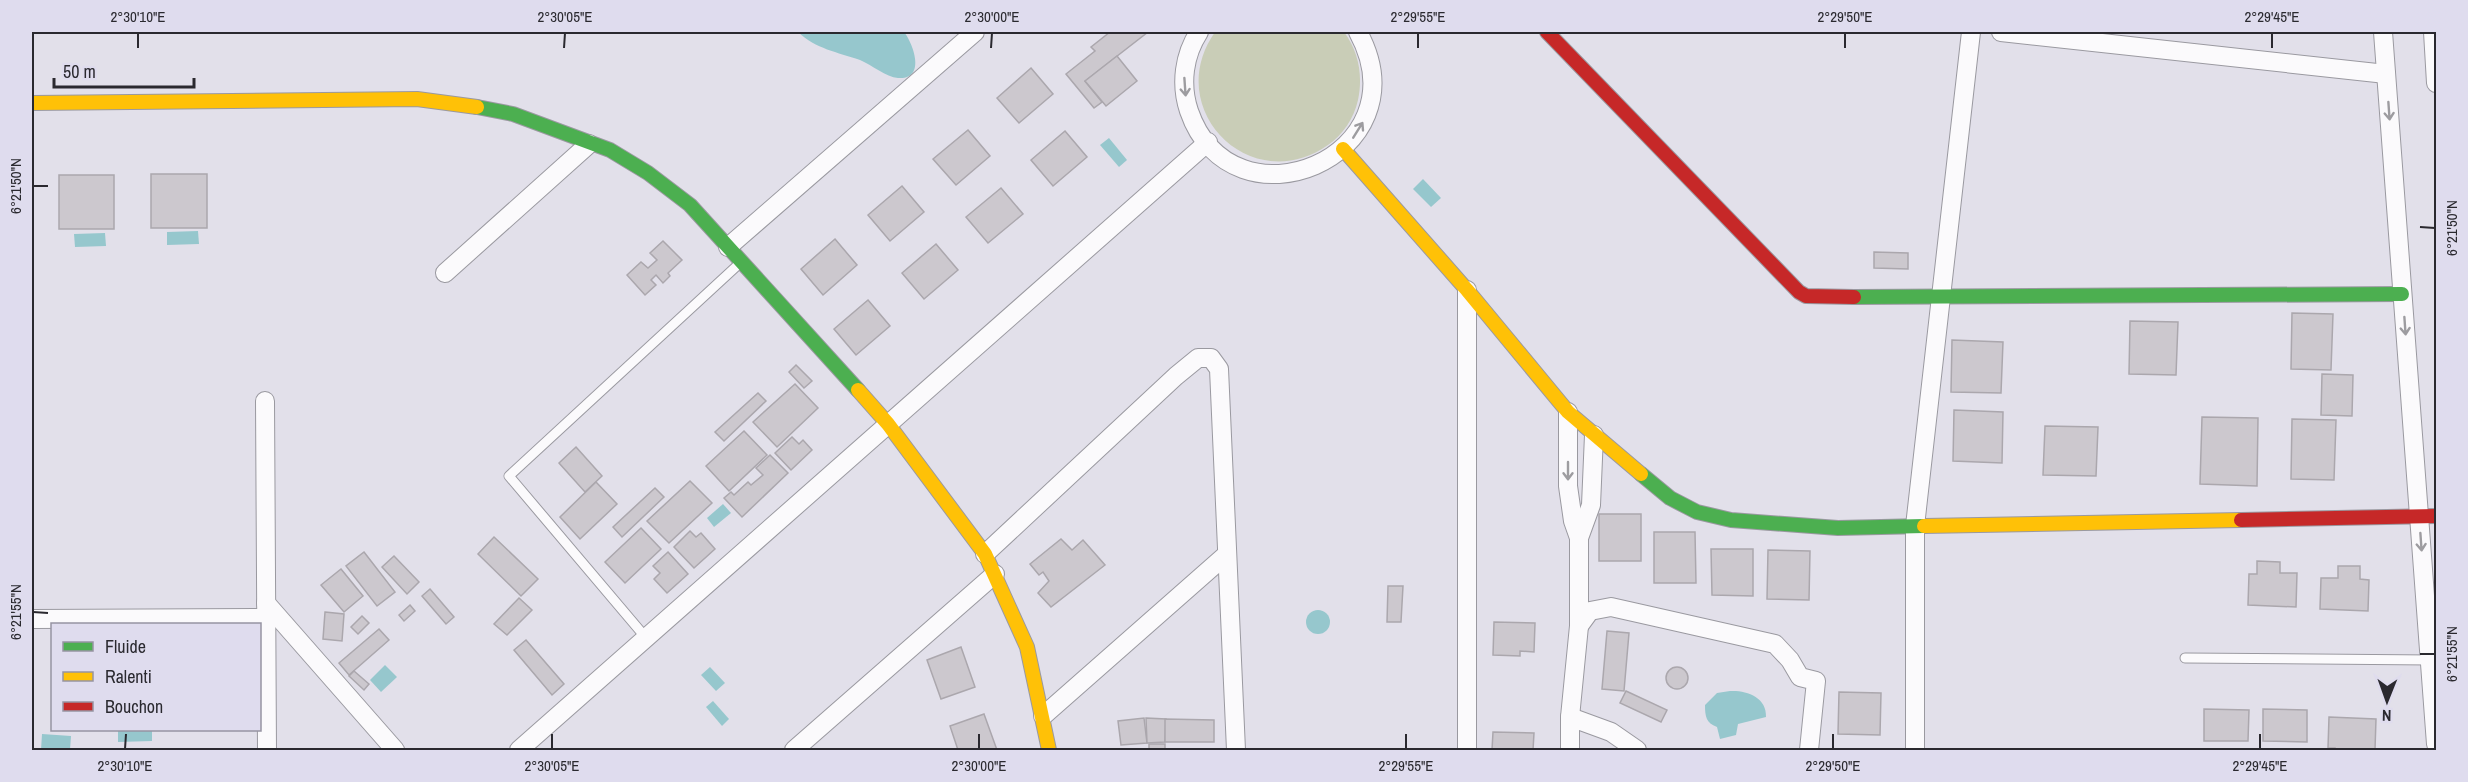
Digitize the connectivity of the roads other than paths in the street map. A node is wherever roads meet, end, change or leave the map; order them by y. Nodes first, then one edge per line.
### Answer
1 (975, 32) edge
2 (1199, 32) edge
3 (1358, 32) edge
4 (1547, 32) edge
5 (1971, 32) edge
6 (2001, 32) edge
7 (2383, 32) edge
8 (2433, 32) edge
9 (2386, 74) junction
10 (2436, 83) edge
11 (32, 103) edge
12 (1208, 142) junction
13 (589, 144) junction
14 (1343, 149) junction
15 (728, 247) junction
16 (741, 262) junction
17 (445, 273) dead end
18 (1467, 290) junction
19 (2402, 294) junction
20 (1941, 298) junction
21 (265, 401) dead end
22 (1568, 412) junction
23 (888, 424) junction
24 (1594, 435) junction
25 (2428, 516) edge
26 (1915, 526) junction
27 (1579, 538) junction
28 (985, 554) junction
29 (1227, 554) junction
30 (995, 574) junction
31 (267, 611) junction
32 (32, 619) edge
33 (1579, 626) junction
34 (2432, 638) edge
35 (647, 639) junction
36 (2185, 658) dead end
37 (2431, 660) junction
38 (2434, 687) edge
39 (1043, 716) junction
40 (1570, 717) junction
41 (2436, 744) edge
42 (267, 750) edge
43 (394, 750) edge
44 (519, 750) edge
45 (794, 750) edge
46 (1049, 750) edge
47 (1236, 750) edge
48 (1467, 750) edge
49 (1570, 750) edge
50 (1637, 750) edge
51 (1809, 750) edge
52 (1915, 750) edge

1 - 15 street
2 -> 12 street
14 -> 3 street
4 - 20 street
5 - 20 street
6 - 9 street
7 - 9 street
8 - 10 street
9 -> 19 street
11 - 13 street
12 - 14 street
12 - 23 street
13 - 15 street
13 - 17 street
14 - 18 street
15 - 16 street
16 - 23 street
16 - 35 lane
18 - 22 street
18 - 48 street
19 - 20 street
19 -> 25 street
20 - 26 street
21 - 31 street
22 - 24 street
22 -> 27 street
23 - 28 street
23 - 35 street
24 - 26 street
24 - 27 street
25 - 26 street
25 -> 34 street
26 - 52 street
27 - 33 street
28 - 29 street
28 - 30 street
29 - 39 street
29 - 47 street
30 - 39 street
30 - 45 street
31 - 32 street
31 - 42 street
31 - 43 street
33 - 40 street
33 - 51 street
34 - 37 street
35 - 44 street
36 - 37 lane
37 - 38 street
38 - 41 street
39 - 46 street
40 - 49 street
40 - 50 street

